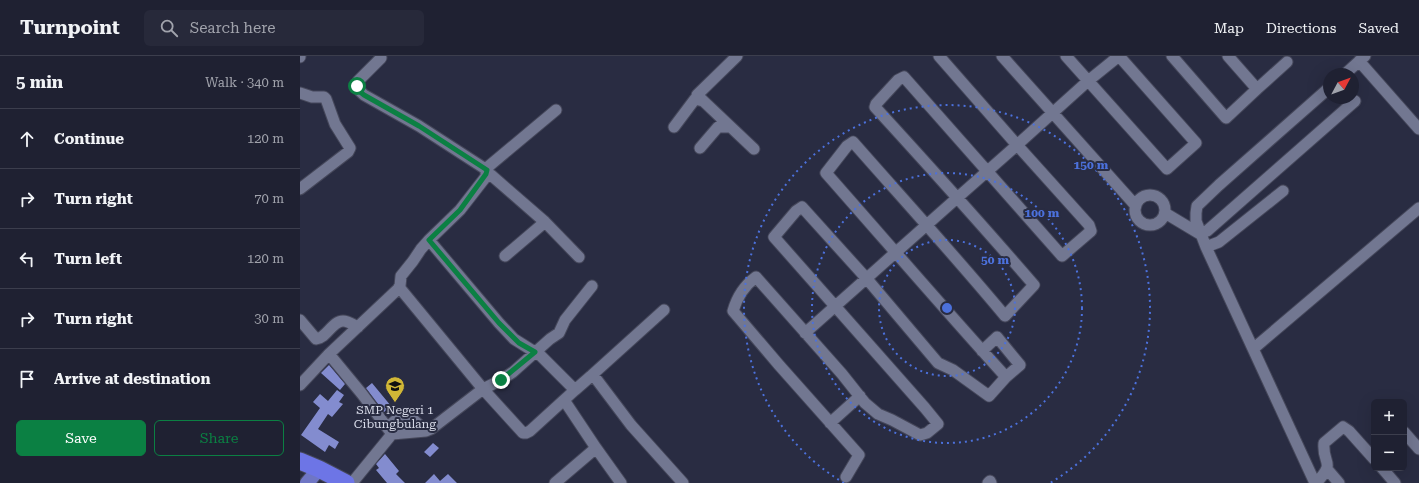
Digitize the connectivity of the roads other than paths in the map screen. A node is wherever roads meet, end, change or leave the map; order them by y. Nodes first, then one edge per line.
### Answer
1 (738, 56) edge
2 (939, 56) edge
3 (1002, 56) edge
4 (1066, 56) edge
5 (1119, 56) edge
6 (1172, 56) edge
7 (1228, 56) edge
8 (381, 58) dead end
9 (1288, 58) edge
10 (1362, 59) edge
11 (1352, 68) edge
12 (1088, 81) junction
13 (1258, 90) junction
14 (300, 93) edge
15 (1323, 93) edge
16 (704, 101) junction
17 (1352, 104) edge
18 (556, 110) dead end
19 (1054, 113) junction
20 (674, 127) dead end
21 (730, 127) junction
22 (1419, 128) edge
23 (1017, 145) junction
24 (700, 148) dead end
25 (754, 149) dead end
26 (988, 171) junction
27 (487, 172) junction
28 (300, 189) edge
29 (1283, 190) dead end
30 (957, 198) junction
31 (1136, 206) junction
32 (1419, 208) edge
33 (1165, 213) junction
34 (545, 222) junction
35 (928, 225) junction
36 (1200, 234) junction
37 (429, 240) junction
38 (1206, 248) junction
39 (896, 253) junction
40 (505, 256) dead end
41 (579, 257) dead end
42 (867, 279) junction
43 (592, 286) dead end
44 (399, 287) junction
45 (835, 306) junction
46 (664, 310) dead end
47 (300, 320) edge
48 (358, 327) junction
49 (805, 333) junction
50 (1253, 349) junction
51 (982, 351) junction
52 (535, 352) junction
53 (329, 354) junction
54 (592, 375) junction
55 (1006, 377) junction
56 (300, 385) edge
57 (483, 389) junction
58 (575, 390) junction
59 (860, 396) junction
60 (564, 400) junction
61 (830, 423) junction
62 (390, 431) junction
63 (426, 432) junction
64 (1407, 435) edge
65 (596, 448) junction
66 (1419, 449) edge
67 (1371, 456) edge
68 (300, 461) edge
69 (319, 469) junction
70 (1327, 469) junction
71 (1385, 471) edge
72 (846, 477) dead end
73 (307, 483) edge
74 (346, 483) edge
75 (352, 483) edge
76 (555, 483) edge
77 (621, 483) edge
78 (683, 483) edge
79 (988, 483) edge
80 (991, 483) edge
81 (1315, 483) edge
82 (1340, 483) edge
83 (1395, 483) edge

1 - 16 street
2 - 23 street
3 - 19 street
4 - 12 street
5 - 12 street
5 - 12 street
6 - 13 street
7 - 13 street
8 - 27 street
9 - 13 street
10 - 11 street
10 - 22 street
12 - 19 street
14 - 28 street
15 - 36 street
16 - 20 street
16 - 21 street
17 - 36 street
18 - 27 street
19 - 23 street
19 - 31 street
21 - 24 street
21 - 25 street
23 - 26 street
23 - 26 street
26 - 30 street
26 - 30 street
27 - 34 street
27 - 37 street
29 - 38 street
30 - 35 street
30 - 35 street
31 - 33 street
31 - 33 street
32 - 50 street
33 - 36 street
34 - 40 street
34 - 41 street
35 - 39 street
35 - 39 street
36 - 38 street
37 - 44 street
37 - 52 street
38 - 50 street
39 - 42 street
39 - 51 street
42 - 45 street
42 - 45 street
42 - 55 street
43 - 52 street
44 - 48 street
44 - 57 street
45 - 49 street
45 - 59 street
46 - 54 street
47 - 48 street
48 - 53 street
49 - 59 street
49 - 61 street
50 - 81 street
51 - 55 street
51 - 55 street
52 - 57 street
52 - 58 street
53 - 56 street
53 - 62 street
54 - 58 street
54 - 78 street
57 - 60 street
57 - 63 street
58 - 60 street
59 - 61 street
60 - 65 street
61 - 72 street
62 - 63 street
62 - 63 street
62 - 75 street
64 - 66 street
65 - 76 street
65 - 77 street
67 - 70 street
68 - 69 highway
69 - 73 main road
69 - 74 highway
70 - 81 street
70 - 82 street
71 - 83 street
79 - 80 street

